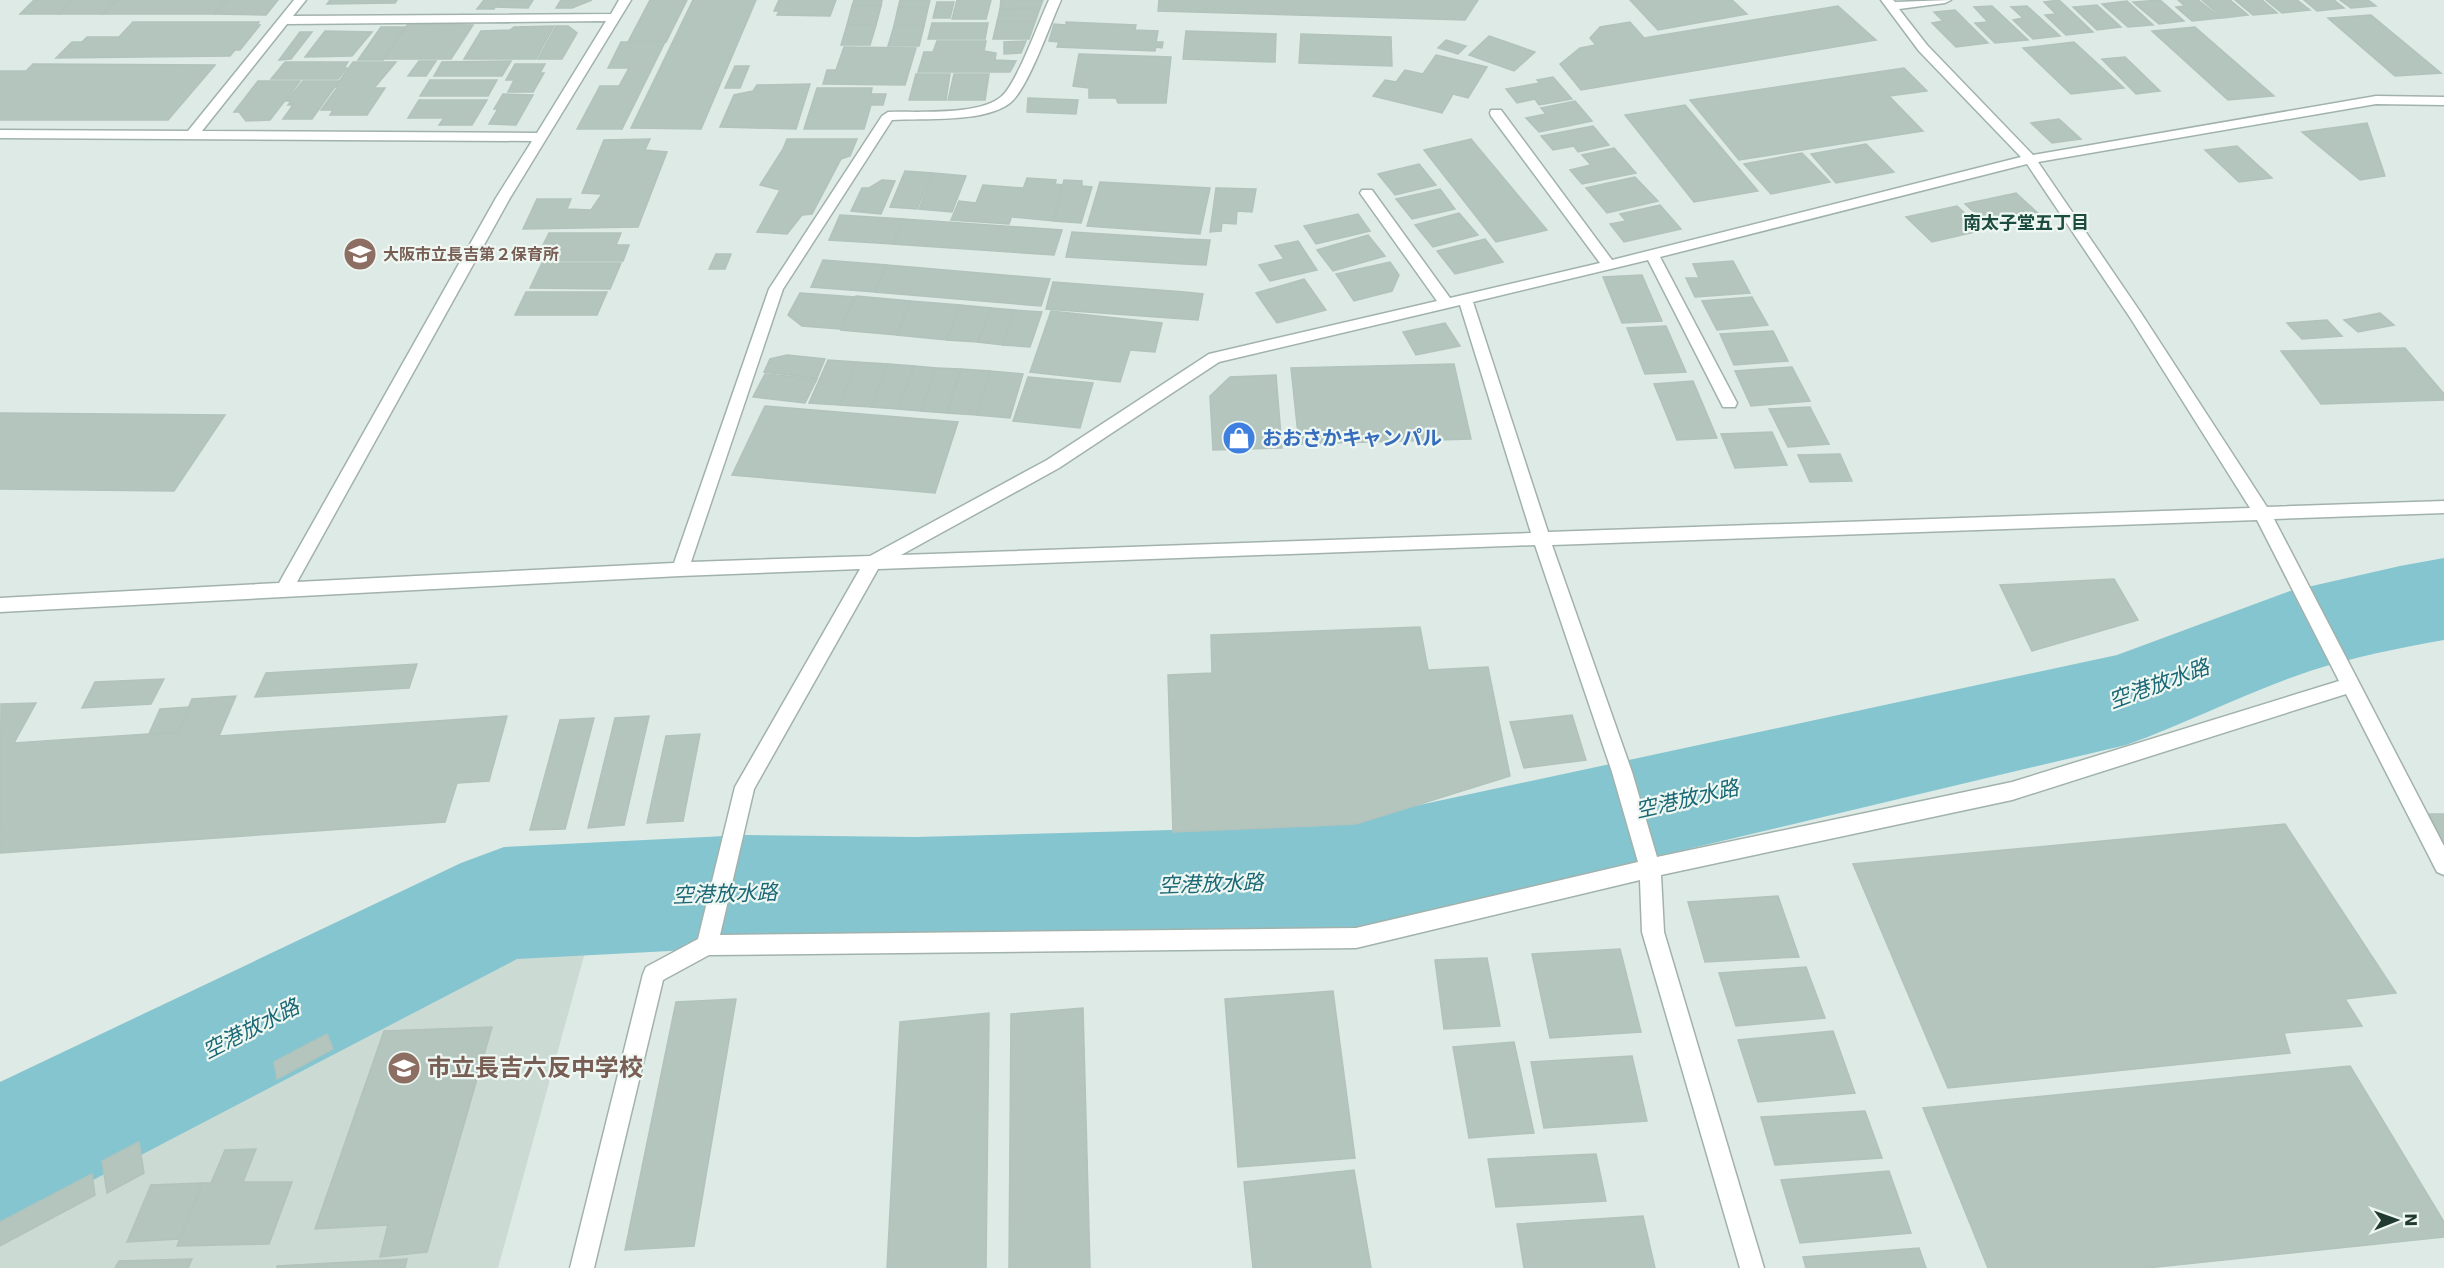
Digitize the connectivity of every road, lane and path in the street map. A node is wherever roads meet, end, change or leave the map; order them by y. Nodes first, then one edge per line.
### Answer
1 (300, 0) edge
2 (625, 0) edge
3 (1055, 0) edge
4 (1945, 0) edge
5 (1889, 3) edge
6 (614, 17) junction
7 (284, 20) junction
8 (2444, 101) edge
9 (1496, 112) dead end
10 (0, 134) edge
11 (193, 134) junction
12 (540, 137) junction
13 (2030, 159) junction
14 (1367, 193) dead end
15 (1652, 254) junction
16 (1609, 265) junction
17 (1465, 299) junction
18 (1446, 303) junction
19 (1729, 403) dead end
20 (2444, 507) edge
21 (2263, 515) junction
22 (1542, 540) junction
23 (873, 562) junction
24 (680, 569) junction
25 (284, 590) junction
26 (0, 605) edge
27 (2351, 685) junction
28 (2444, 866) edge
29 (1650, 868) junction
30 (707, 945) junction
31 (582, 1268) edge
32 (1752, 1268) edge

1 - 7 street
2 - 6 street
3 - 24 street
4 - 5 street
5 - 13 street
6 - 7 street
6 - 12 street
7 - 11 street
8 - 13 street
9 - 16 street
10 - 11 street
11 - 12 street
12 - 25 street
13 - 15 street
13 - 21 street
14 - 18 street
15 - 16 street
15 - 19 street
16 - 17 street
17 - 18 street
17 - 22 street
18 - 23 street
20 - 21 street
21 - 22 street
21 - 27 street
22 - 23 street
22 - 29 street
23 - 24 street
23 - 30 street
24 - 25 street
25 - 26 street
27 - 28 street
27 - 29 street
29 - 30 street
29 - 32 street
30 - 31 street

